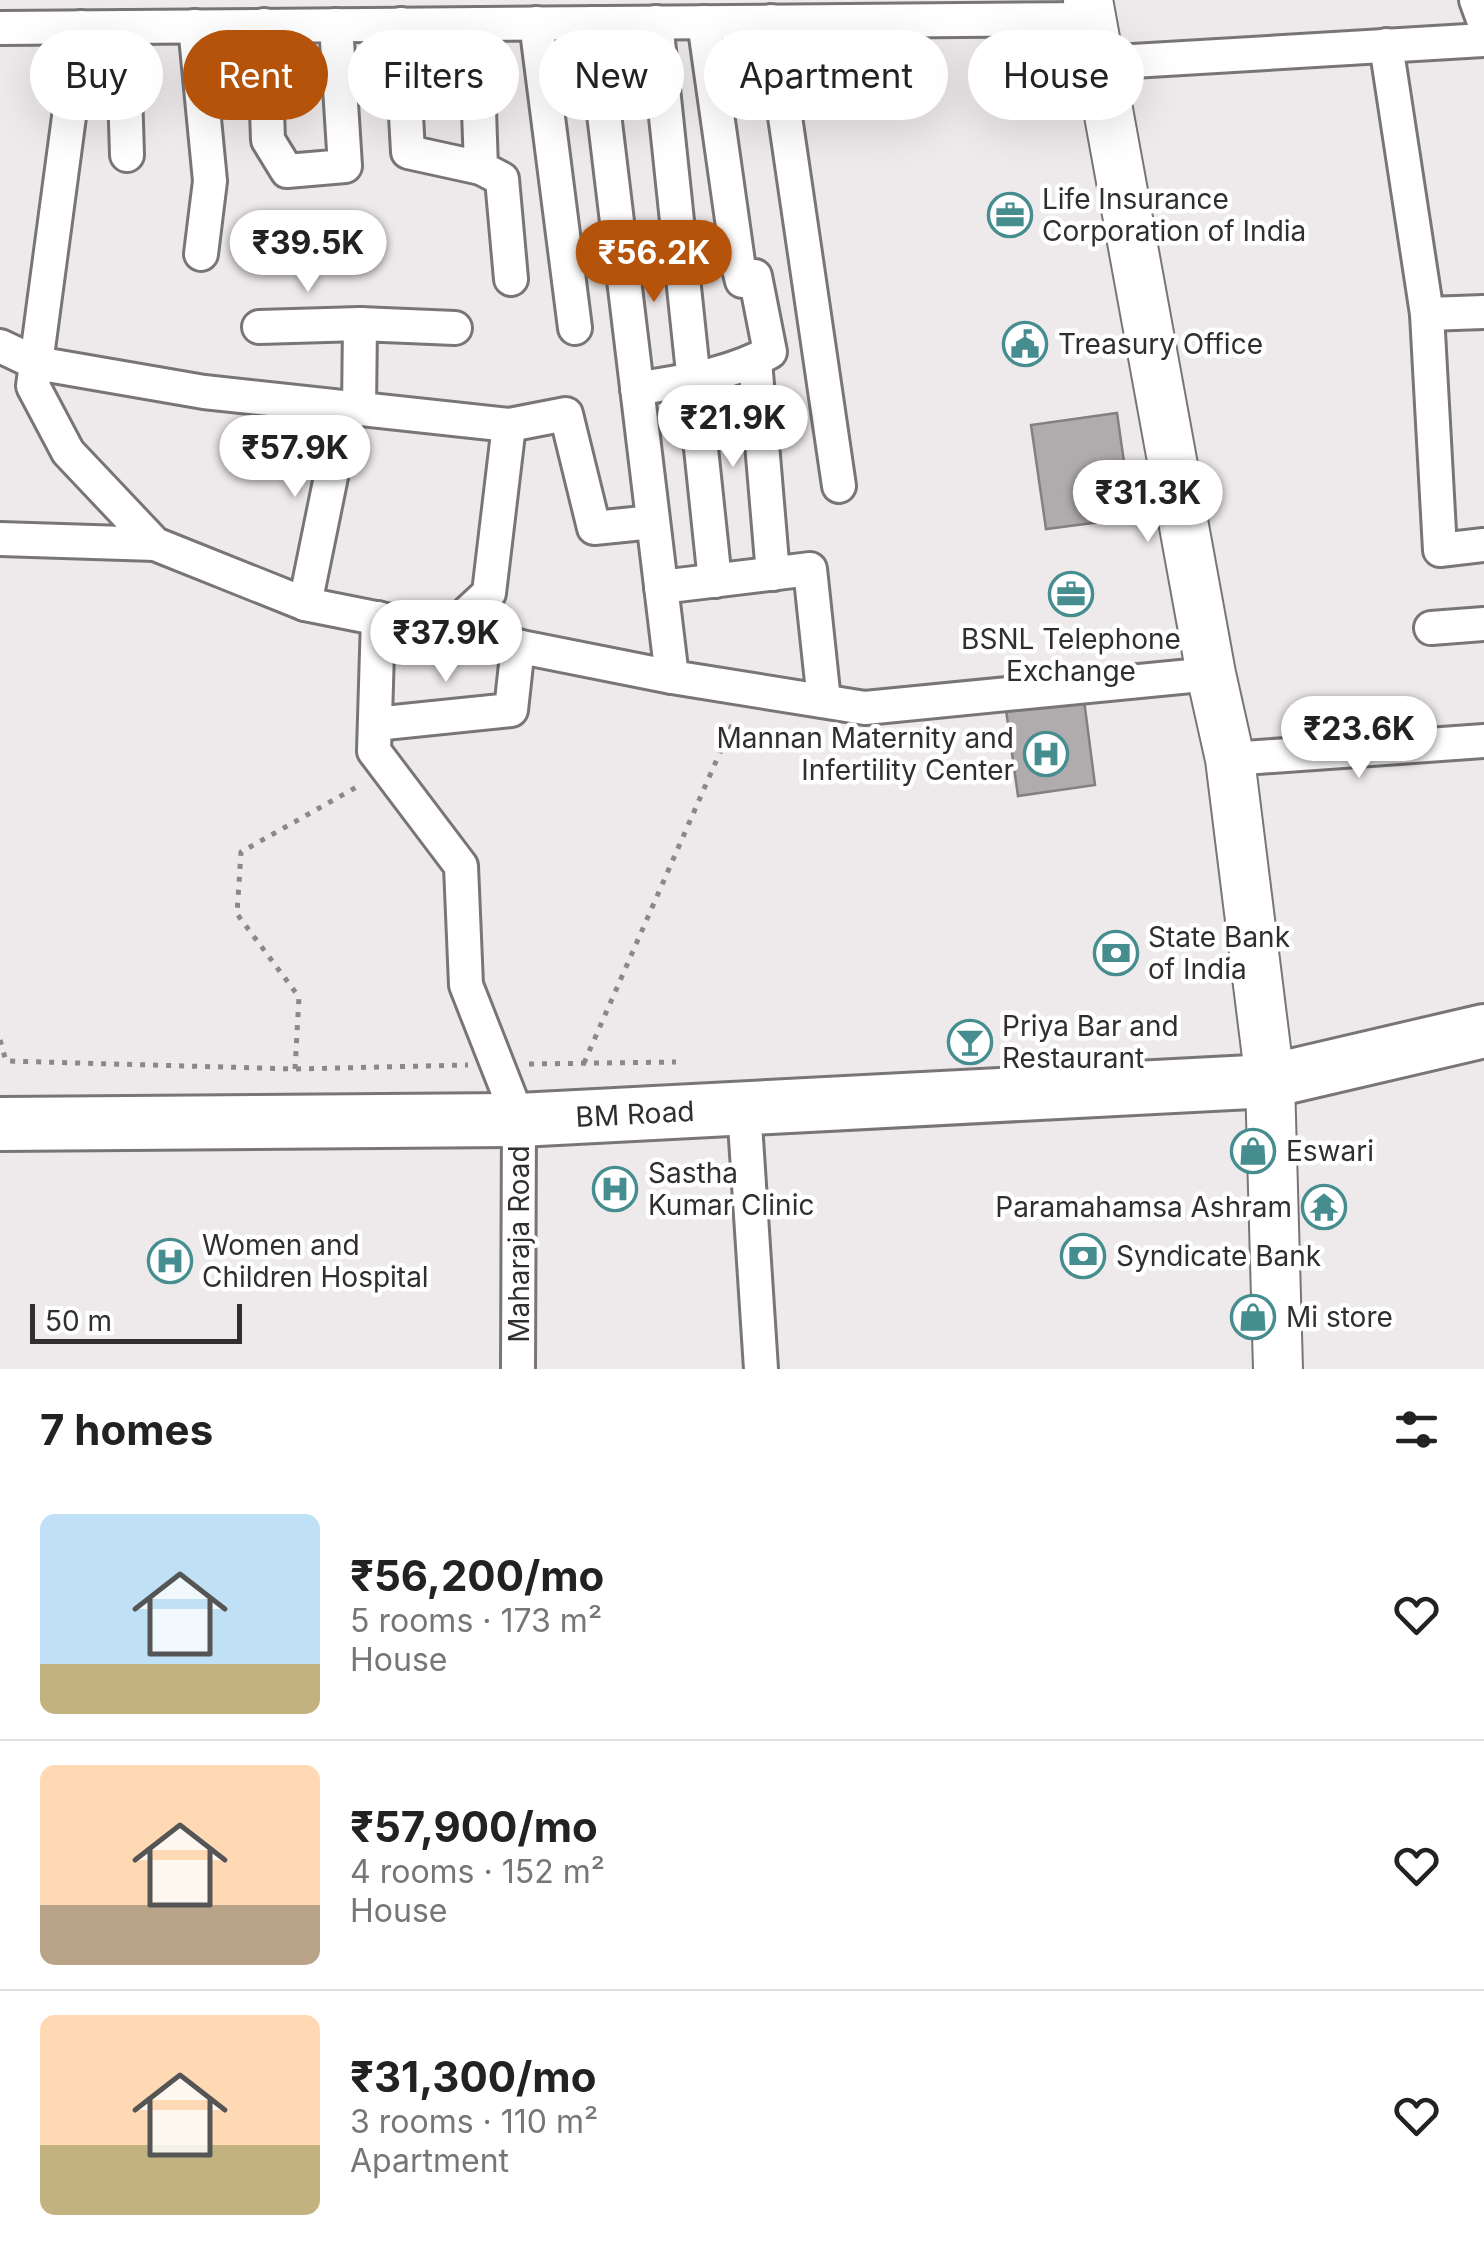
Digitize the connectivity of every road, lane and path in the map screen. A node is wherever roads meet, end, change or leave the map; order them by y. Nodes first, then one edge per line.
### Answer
1 (1476, 0) edge
2 (771, 21) junction
3 (656, 22) junction
4 (704, 22) junction
5 (1484, 22) edge
6 (536, 23) junction
7 (593, 23) junction
8 (401, 24) junction
9 (476, 24) junction
10 (264, 25) junction
11 (336, 25) junction
12 (195, 26) junction
13 (81, 27) junction
14 (123, 27) junction
15 (1093, 27) edge
16 (0, 28) edge
17 (1484, 40) edge
18 (1386, 45) junction
19 (127, 156) dead end
20 (481, 168) junction
21 (201, 254) dead end
22 (511, 279) dead end
23 (1484, 312) edge
24 (1427, 314) junction
25 (360, 324) junction
26 (259, 328) dead end
27 (455, 328) dead end
28 (576, 328) dead end
29 (0, 346) edge
30 (755, 361) junction
31 (36, 362) junction
32 (694, 379) junction
33 (637, 389) junction
34 (352, 408) junction
35 (508, 425) junction
36 (839, 486) dead end
37 (653, 522) junction
38 (0, 539) edge
39 (155, 544) junction
40 (1484, 546) edge
41 (773, 574) junction
42 (715, 580) junction
43 (661, 587) junction
44 (305, 604) junction
45 (378, 618) junction
46 (1484, 624) edge
47 (1431, 628) dead end
48 (447, 632) junction
49 (518, 646) junction
50 (1211, 674) junction
51 (672, 677) junction
52 (747, 689) junction
53 (824, 701) junction
54 (375, 724) junction
55 (1484, 741) edge
56 (1230, 759) junction
57 (388, 770) junction
58 (1484, 1031) edge
59 (0, 1040) edge
60 (676, 1062) dead end
61 (584, 1063) junction
62 (498, 1064) junction
63 (295, 1069) junction
64 (1270, 1081) junction
65 (744, 1108) junction
66 (520, 1120) junction
67 (0, 1124) edge
68 (518, 1369) edge
69 (760, 1369) edge
70 (1278, 1369) edge

1 - 5 street
2 - 4 street
2 - 15 street
2 - 36 street
3 - 4 street
3 - 7 street
3 - 32 street
4 - 30 street
6 - 7 street
6 - 9 street
6 - 28 street
7 - 33 street
8 - 9 street
8 - 11 street
8 - 20 street
9 - 20 street
10 - 11 street
10 - 11 street
10 - 12 street
12 - 14 street
12 - 21 street
13 - 14 street
13 - 16 street
13 - 31 street
14 - 19 street
15 - 18 street
15 - 50 main road
17 - 18 street
18 - 24 street
20 - 22 street
23 - 24 street
24 - 40 street
25 - 26 street
25 - 27 street
25 - 34 street
29 - 31 street
30 - 32 street
30 - 41 street
31 - 34 street
31 - 39 street
32 - 33 street
32 - 42 street
33 - 37 street
34 - 35 street
34 - 44 street
35 - 37 street
35 - 48 street
37 - 43 street
38 - 39 street
39 - 44 street
41 - 42 street
41 - 53 street
42 - 43 street
43 - 51 street
44 - 45 street
45 - 48 street
45 - 54 street
46 - 47 street
48 - 49 street
49 - 51 street
49 - 54 street
50 - 53 street
50 - 56 main road
51 - 52 street
52 - 53 street
52 - 61 path
54 - 57 street
55 - 56 street
56 - 64 main road
57 - 62 street
57 - 63 path
58 - 64 main road, BM Road
59 - 63 path
60 - 61 path
61 - 62 path
62 - 63 path
62 - 66 street
64 - 65 main road, BM Road
64 - 70 main road
65 - 66 main road, BM Road
65 - 69 street
66 - 67 main road, BM Road
66 - 68 street, Maharaja Road

